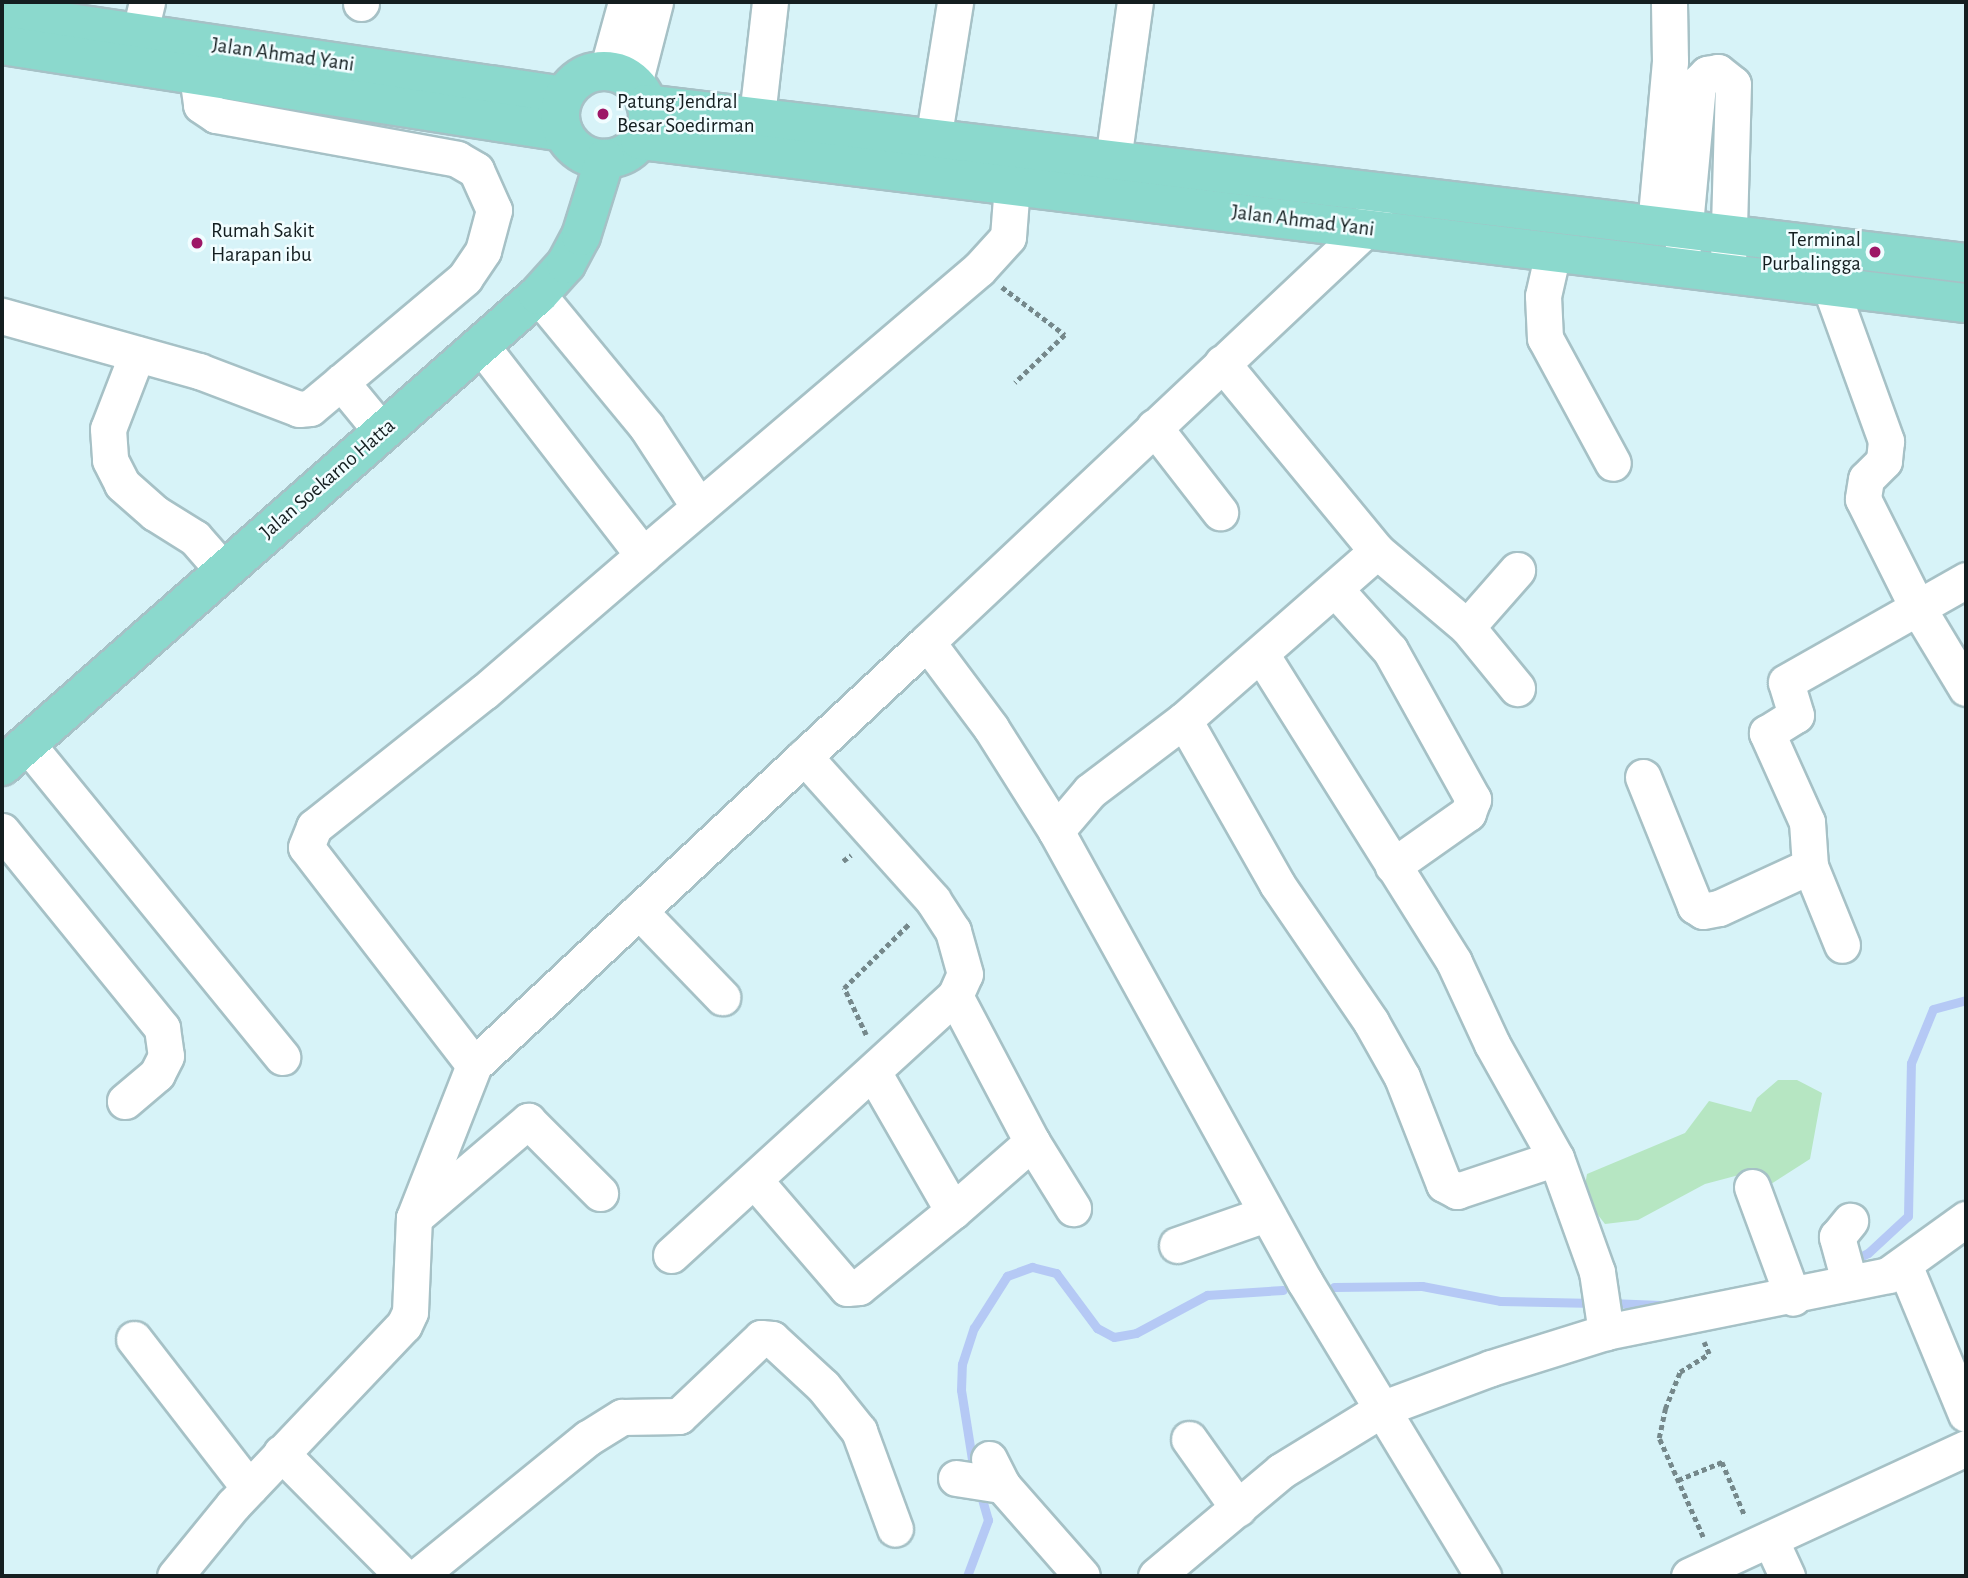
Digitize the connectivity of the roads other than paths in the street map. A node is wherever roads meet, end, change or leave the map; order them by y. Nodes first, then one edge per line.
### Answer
1 (626, 2) edge
2 (655, 2) edge
3 (771, 2) edge
4 (955, 2) edge
5 (1135, 2) edge
6 (1669, 2) edge
7 (2, 13) edge
8 (139, 34) edge
9 (2, 45) edge
10 (197, 75) junction
11 (632, 100) junction
12 (563, 114) junction
13 (757, 116) junction
14 (930, 157) junction
15 (605, 159) junction
16 (1113, 160) junction
17 (1012, 185) junction
18 (1373, 212) junction
19 (1669, 227) junction
20 (1729, 234) junction
21 (1553, 252) junction
22 (1966, 263) edge
23 (1682, 267) junction
24 (1727, 273) junction
25 (1830, 286) junction
26 (538, 295) junction
27 (1966, 303) edge
28 (2, 316) edge
29 (482, 346) junction
30 (137, 354) junction
31 (1222, 363) junction
32 (361, 406) junction
33 (1154, 427) junction
34 (1614, 463) dead end
35 (699, 507) junction
36 (1220, 512) dead end
37 (1377, 551) junction
38 (209, 553) junction
39 (643, 555) junction
40 (1517, 570) dead end
41 (1966, 580) edge
42 (1335, 589) junction
43 (1916, 605) junction
44 (1466, 627) junction
45 (927, 642) junction
46 (1261, 653) junction
47 (1517, 688) dead end
48 (1966, 688) edge
49 (1184, 720) junction
50 (10, 756) edge
51 (804, 756) junction
52 (1643, 777) dead end
53 (1056, 831) junction
54 (7, 847) edge
55 (1393, 866) junction
56 (1810, 866) junction
57 (639, 911) junction
58 (1842, 945) dead end
59 (955, 996) junction
60 (722, 998) dead end
61 (282, 1057) dead end
62 (474, 1065) junction
63 (873, 1072) junction
64 (125, 1101) dead end
65 (1032, 1142) junction
66 (1556, 1158) junction
67 (755, 1181) junction
68 (1752, 1187) dead end
69 (600, 1193) dead end
70 (1073, 1208) dead end
71 (953, 1211) junction
72 (1266, 1214) junction
73 (414, 1218) junction
74 (1966, 1219) edge
75 (1850, 1221) dead end
76 (1177, 1245) dead end
77 (671, 1255) dead end
78 (1905, 1267) junction
79 (1845, 1271) junction
80 (1790, 1288) junction
81 (1605, 1325) junction
82 (134, 1339) dead end
83 (1384, 1408) junction
84 (1966, 1414) edge
85 (1189, 1439) dead end
86 (1966, 1448) edge
87 (281, 1454) junction
88 (982, 1477) dead end
89 (249, 1488) junction
90 (1238, 1508) junction
91 (895, 1529) dead end
92 (1759, 1533) junction
93 (1480, 1575) edge
94 (174, 1576) edge
95 (403, 1576) edge
96 (418, 1576) edge
97 (1082, 1576) edge
98 (1156, 1576) edge
99 (1689, 1576) edge
100 (1787, 1576) edge

1 - 11 street
2 - 11 street
3 - 13 street
4 - 14 street
5 - 16 street
6 - 19 street
7 - 8 main road, Jalan Ahmad Yani
8 - 9 main road, Jalan Ahmad Yani
8 - 10 main road, Jalan Ahmad Yani
8 - 12 main road, Jalan Ahmad Yani
10 - 12 main road, Jalan Ahmad Yani
10 - 32 street
11 - 12 main road
11 - 13 main road, Jalan Ahmad Yani
11 - 14 main road, Jalan Ahmad Yani
11 - 15 main road
12 - 15 main road
13 - 14 main road, Jalan Ahmad Yani
14 - 16 main road, Jalan Ahmad Yani
14 - 17 main road, Jalan Ahmad Yani
15 - 26 main road, Jalan Soekarno Hatta
16 - 18 main road, Jalan Ahmad Yani
17 - 18 main road, Jalan Ahmad Yani
17 - 35 street
18 - 19 main road, Jalan Ahmad Yani
18 - 21 main road, Jalan Ahmad Yani
18 - 31 street
19 - 20 main road, Jalan Ahmad Yani
19 - 20 street
19 - 23 street
20 - 22 main road, Jalan Ahmad Yani
20 - 24 street
21 - 23 main road, Jalan Ahmad Yani
21 - 34 street
23 - 24 main road, Jalan Ahmad Yani
24 - 25 main road, Jalan Ahmad Yani
25 - 27 main road, Jalan Ahmad Yani
25 - 43 street
26 - 29 main road, Jalan Soekarno Hatta
26 - 35 street
28 - 30 street
29 - 32 main road, Jalan Soekarno Hatta
29 - 39 street
30 - 32 street
30 - 38 street
31 - 33 street
31 - 37 street
32 - 38 main road, Jalan Soekarno Hatta
33 - 36 street
33 - 45 street
35 - 39 street
37 - 42 street
37 - 44 street
38 - 50 main road, Jalan Soekarno Hatta
39 - 62 street
40 - 44 street
41 - 43 street
42 - 46 street
42 - 55 street
43 - 48 street
43 - 56 street
44 - 47 street
45 - 51 street
45 - 53 street
46 - 49 street
46 - 55 street
49 - 53 street
49 - 66 street
50 - 61 street
51 - 57 street
51 - 59 street
52 - 56 street
53 - 72 street
54 - 64 street
55 - 66 street
56 - 58 street
57 - 60 street
57 - 62 street
59 - 63 street
59 - 65 street
62 - 73 street
63 - 67 street
63 - 71 street
65 - 70 street
65 - 71 street
66 - 81 street
67 - 71 street
67 - 77 street
68 - 80 street
69 - 73 street
72 - 76 street
72 - 83 street
73 - 87 street
74 - 78 street
75 - 79 street
78 - 79 street
78 - 84 street
79 - 80 street
80 - 81 street
81 - 83 street
82 - 89 street
83 - 90 street
83 - 93 street
85 - 90 street
86 - 92 street
87 - 89 street
87 - 95 street
88 - 97 street
89 - 94 street
90 - 98 street
91 - 96 street
92 - 99 street
92 - 100 street

